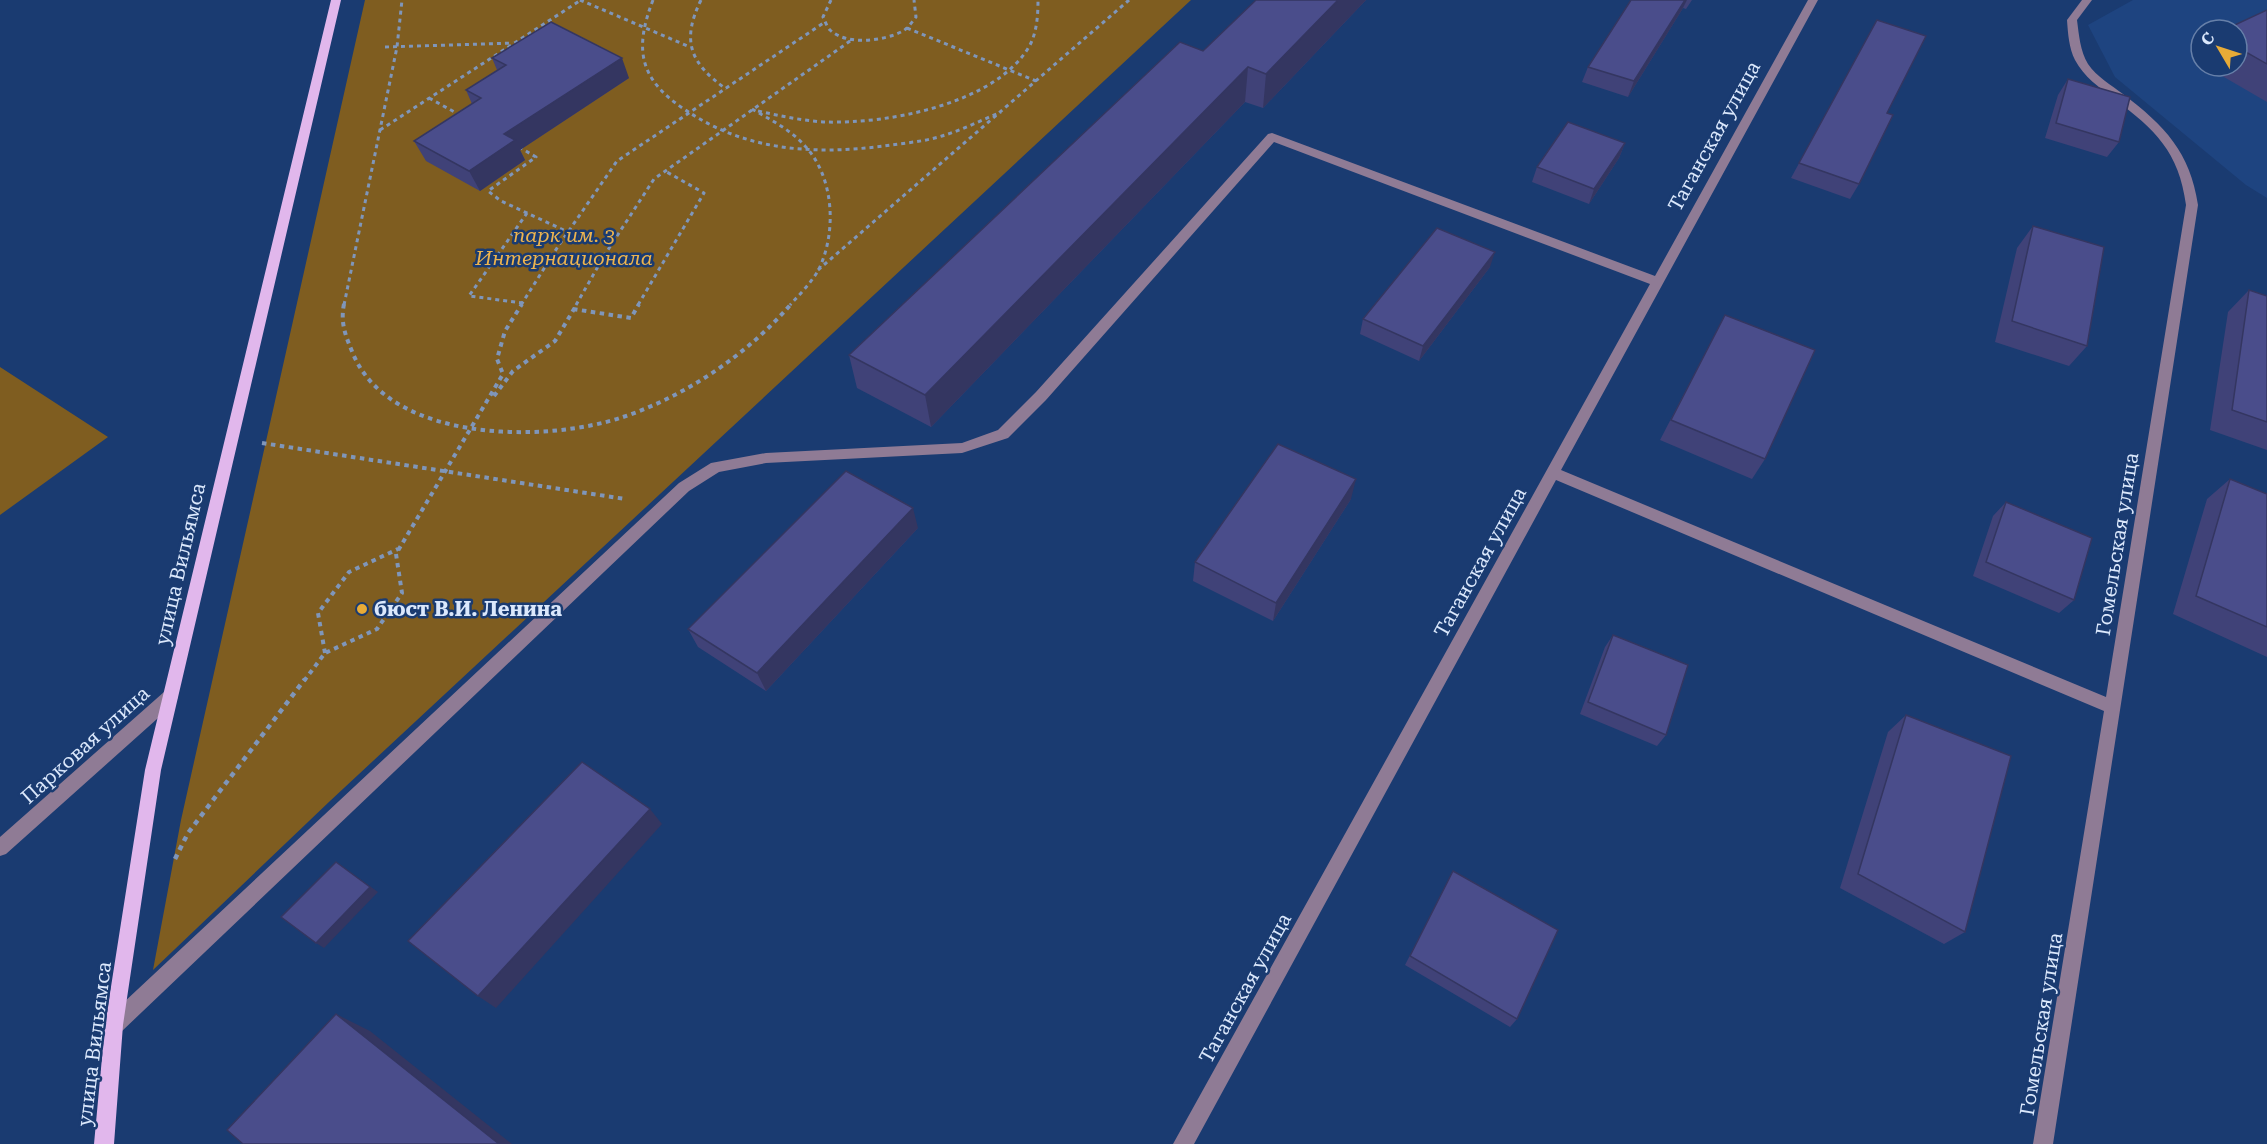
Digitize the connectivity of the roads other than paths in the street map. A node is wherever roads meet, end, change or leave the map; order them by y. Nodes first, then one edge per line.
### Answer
1 (336, 0) edge
2 (1813, 0) edge
3 (2087, 0) edge
4 (1658, 282) junction
5 (1553, 473) junction
6 (170, 697) junction
7 (2113, 707) junction
8 (0, 848) edge
9 (114, 1025) junction
10 (104, 1144) edge
11 (1183, 1144) edge
12 (2043, 1144) edge

1 - 6 main road, улица Вильямса
2 - 4 street, Таганская улица
3 - 7 street, Гомельская улица
4 - 5 street, Таганская улица
4 - 9 street
5 - 7 street
5 - 11 street, Таганская улица
6 - 8 street, Парковая улица
6 - 9 main road, улица Вильямса
7 - 12 street, Гомельская улица
9 - 10 main road, улица Вильямса

